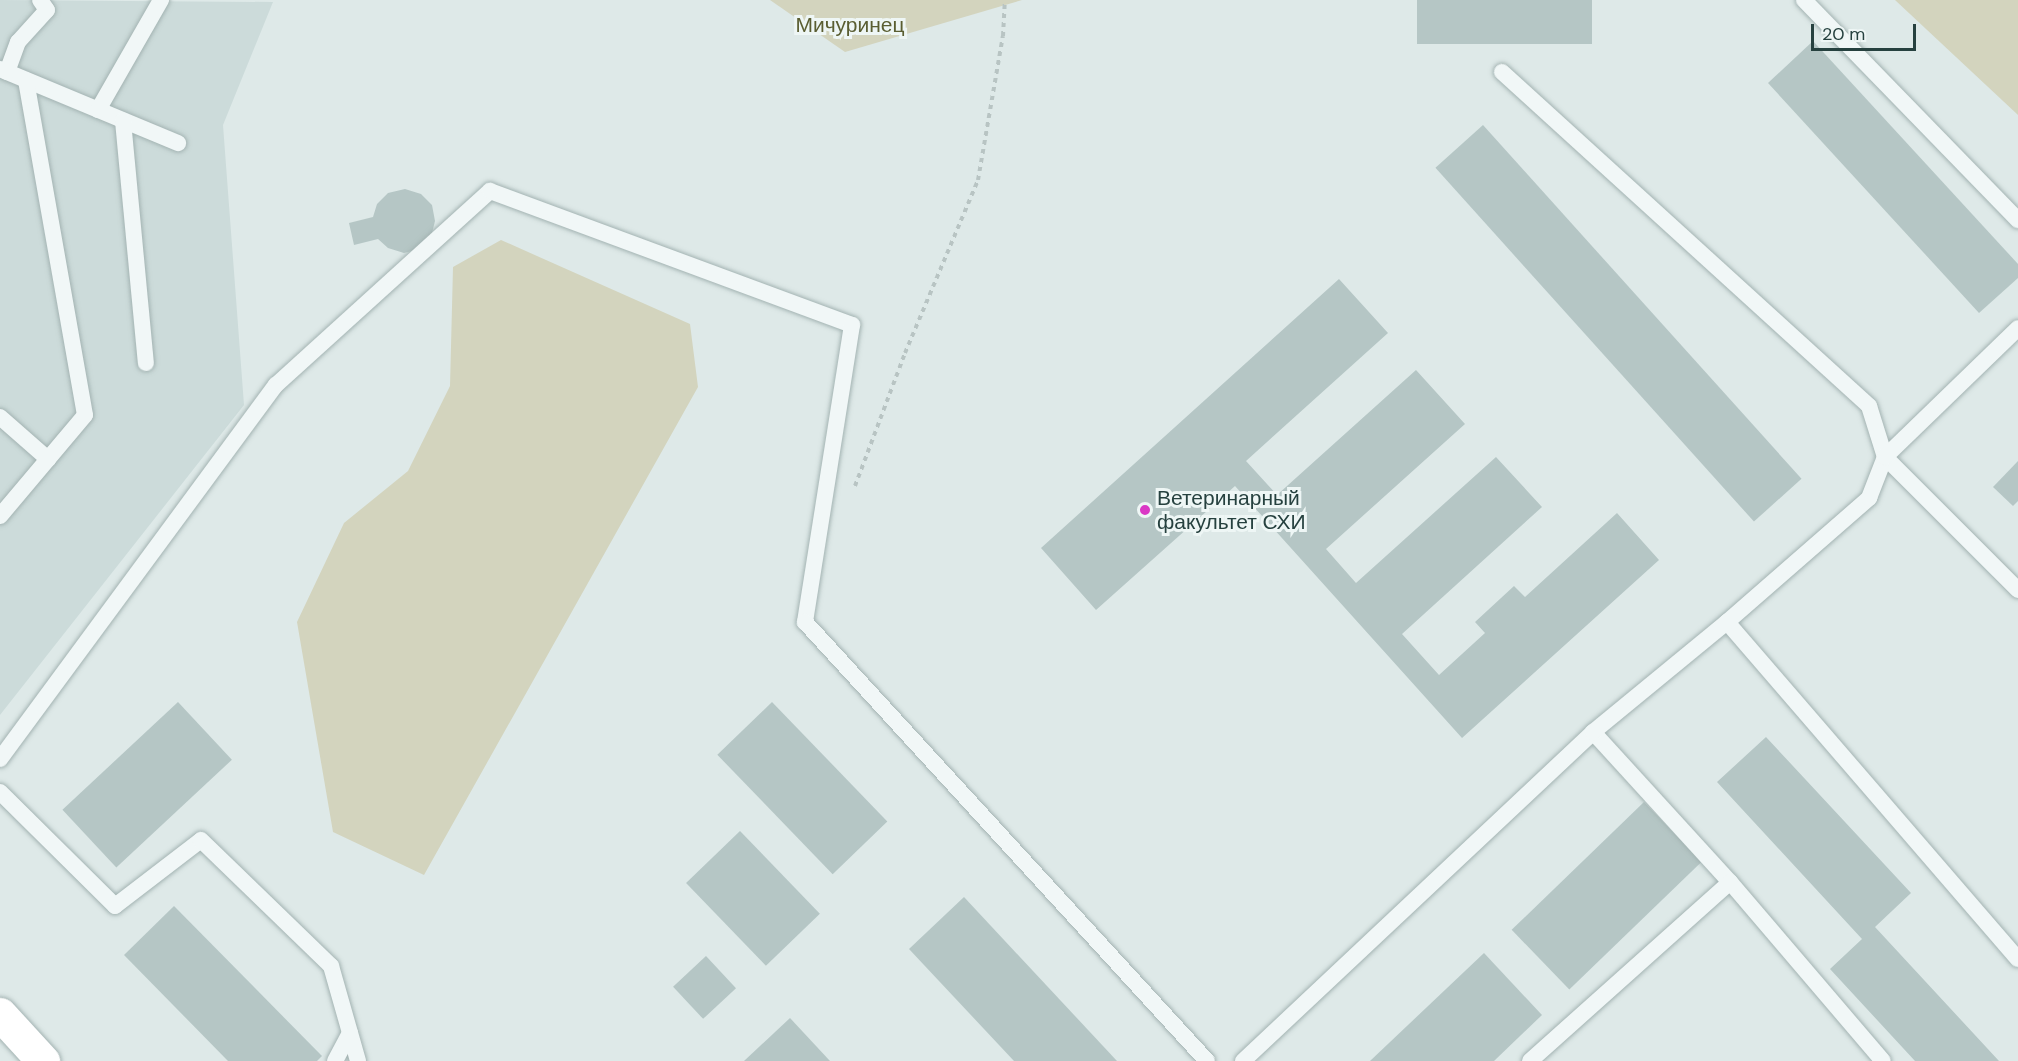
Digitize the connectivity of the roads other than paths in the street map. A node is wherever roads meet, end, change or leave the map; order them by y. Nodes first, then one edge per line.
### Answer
1 (40, 0) edge
2 (161, 0) edge
3 (1804, 0) edge
4 (4, 70) edge
5 (1502, 72) dead end
6 (26, 80) junction
7 (98, 110) junction
8 (123, 121) junction
9 (178, 143) dead end
10 (2018, 220) edge
11 (2018, 328) edge
12 (146, 363) dead end
13 (0, 417) edge
14 (1885, 457) junction
15 (48, 459) junction
16 (0, 516) edge
17 (2018, 590) edge
18 (1727, 622) junction
19 (1593, 732) junction
20 (0, 759) edge
21 (0, 792) edge
22 (1730, 882) junction
23 (2018, 959) edge
24 (0, 1014) edge
25 (350, 1033) junction
26 (43, 1061) edge
27 (335, 1061) edge
28 (358, 1061) edge
29 (1207, 1061) edge
30 (1243, 1061) edge
31 (1530, 1061) edge
32 (1882, 1061) edge

1 - 4 lane
2 - 7 lane
3 - 10 lane
4 - 6 lane
5 - 14 lane
6 - 7 lane
6 - 15 lane
7 - 8 lane
8 - 9 lane
8 - 12 lane
11 - 14 lane
13 - 15 lane
14 - 17 lane
14 - 18 lane
15 - 16 lane
18 - 19 lane
18 - 23 lane
19 - 22 lane
19 - 30 lane
20 - 29 lane
21 - 25 lane
22 - 31 lane
22 - 32 lane
24 - 26 main road
25 - 27 lane
25 - 28 lane

